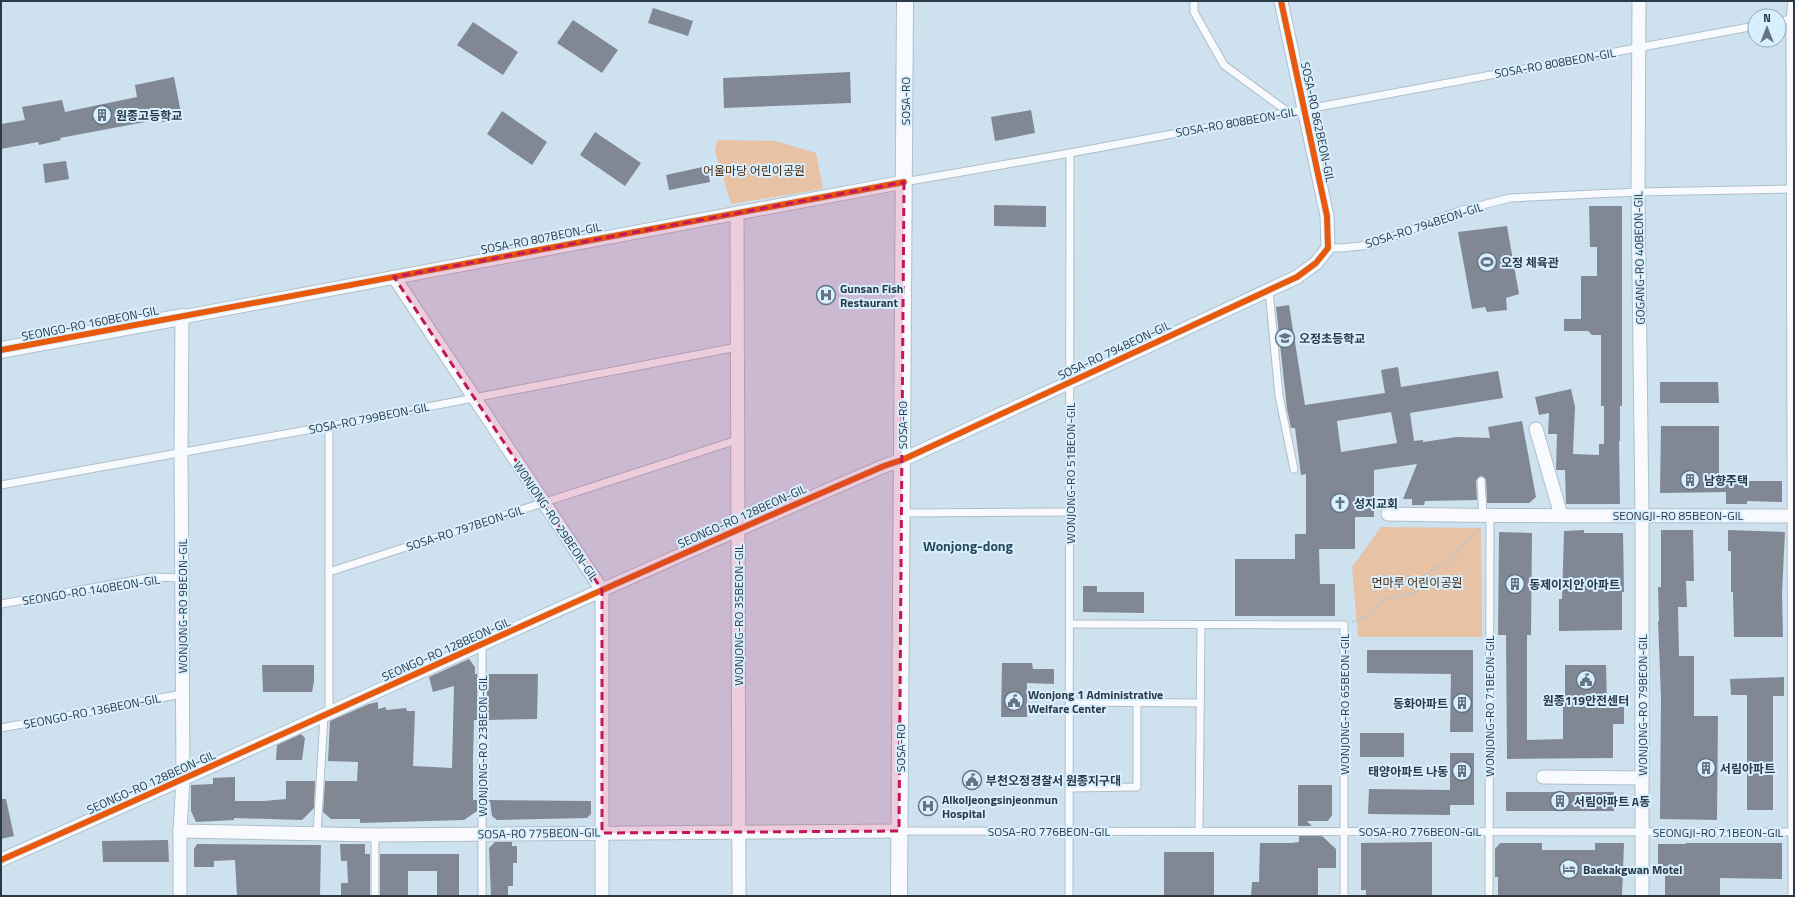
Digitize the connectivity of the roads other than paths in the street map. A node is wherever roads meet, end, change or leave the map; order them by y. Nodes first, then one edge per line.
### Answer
1 (905, 1) edge
2 (1194, 1) edge
3 (1281, 1) edge
4 (1639, 1) edge
5 (1792, 1) edge
6 (1792, 19) edge
7 (1747, 28) edge
8 (1639, 48) junction
9 (1303, 110) junction
10 (1288, 112) junction
11 (1070, 153) junction
12 (904, 182) junction
13 (1792, 189) edge
14 (1638, 192) junction
15 (737, 213) junction
16 (1328, 248) junction
17 (394, 277) junction
18 (1269, 290) junction
19 (182, 317) junction
20 (737, 347) junction
21 (1, 350) edge
22 (1070, 383) junction
23 (476, 398) junction
24 (329, 426) junction
25 (1536, 429) dead end
26 (738, 440) junction
27 (181, 452) junction
28 (902, 460) junction
29 (1294, 468) dead end
30 (1481, 481) dead end
31 (1, 485) edge
32 (543, 503) junction
33 (1070, 512) junction
34 (901, 513) junction
35 (1388, 514) dead end
36 (1642, 514) junction
37 (1561, 515) junction
38 (1487, 516) junction
39 (1793, 516) edge
40 (738, 529) junction
41 (329, 572) junction
42 (182, 578) junction
43 (602, 590) junction
44 (1, 604) edge
45 (1071, 624) junction
46 (1201, 625) junction
47 (482, 645) junction
48 (182, 694) junction
49 (1070, 702) junction
50 (1136, 703) junction
51 (1200, 703) junction
52 (326, 715) junction
53 (1, 728) edge
54 (1543, 777) dead end
55 (1642, 778) junction
56 (183, 780) junction
57 (1070, 788) junction
58 (180, 830) junction
59 (899, 830) junction
60 (1070, 831) junction
61 (1198, 831) junction
62 (1345, 831) junction
63 (1489, 832) junction
64 (1642, 832) junction
65 (1793, 832) edge
66 (602, 833) junction
67 (739, 833) junction
68 (317, 834) junction
69 (482, 834) junction
70 (375, 835) junction
71 (1, 860) edge
72 (180, 896) edge
73 (375, 896) edge
74 (482, 896) edge
75 (602, 896) edge
76 (739, 896) edge
77 (899, 896) edge
78 (1069, 896) edge
79 (1344, 896) edge
80 (1489, 896) edge
81 (1642, 896) edge
82 (1792, 896) edge

1 - 12 street, SOSA-RO
2 - 10 lane
3 - 9 street, SOSA-RO 862BEON-GIL
4 - 8 street, GOGANG-RO 40BEON-GIL
5 - 6 lane
6 - 13 lane
7 - 8 lane, SOSA-RO 808BEON-GIL
8 - 9 lane, SOSA-RO 808BEON-GIL
8 - 14 street, GOGANG-RO 40BEON-GIL
9 - 10 lane, SOSA-RO 808BEON-GIL
9 - 16 street, SOSA-RO 862BEON-GIL
10 - 11 lane, SOSA-RO 808BEON-GIL
11 - 12 lane, SOSA-RO 808BEON-GIL
11 - 22 lane, WONJONG-RO 51BEON-GIL
12 - 15 street, SOSA-RO 807BEON-GIL
12 - 28 street, SOSA-RO
13 - 14 lane, SOSA-RO 794BEON-GIL
13 - 39 lane
14 - 16 lane, SOSA-RO 794BEON-GIL
14 - 36 street, GOGANG-RO 40BEON-GIL
15 - 17 street, SOSA-RO 807BEON-GIL
15 - 20 street, WONJONG-RO 35BEON-GIL
16 - 18 street, SOSA-RO 794BEON-GIL
17 - 19 street, SOSA-RO 807BEON-GIL
17 - 23 street, WONJONG-RO 29BEON-GIL
18 - 22 street, SOSA-RO 794BEON-GIL
18 - 29 lane
19 - 21 street, SEONGO-RO 160BEON-GIL
19 - 27 street, WONJONG-RO 9BEON-GIL
20 - 23 lane, SOSA-RO 799BEON-GIL
20 - 26 street, WONJONG-RO 35BEON-GIL
22 - 28 street, SOSA-RO 794BEON-GIL
22 - 33 lane, WONJONG-RO 51BEON-GIL
23 - 24 lane, SOSA-RO 799BEON-GIL
23 - 32 street, WONJONG-RO 29BEON-GIL
24 - 27 lane, SOSA-RO 799BEON-GIL
24 - 41 lane
25 - 37 street
26 - 32 lane, SOSA-RO 797BEON-GIL
26 - 40 street, WONJONG-RO 35BEON-GIL
27 - 31 lane, SOSA-RO 799BEON-GIL
27 - 42 street, WONJONG-RO 9BEON-GIL
28 - 34 street, SOSA-RO
28 - 40 street, SEONGO-RO 128BEON-GIL
30 - 38 lane
32 - 41 lane, SOSA-RO 797BEON-GIL
32 - 43 street, WONJONG-RO 29BEON-GIL
33 - 34 lane
33 - 45 lane, WONJONG-RO 51BEON-GIL
34 - 59 street, SOSA-RO
35 - 38 street, SEONGJI-RO 85BEON-GIL
36 - 37 street, SEONGJI-RO 85BEON-GIL
36 - 39 street, SEONGJI-RO 85BEON-GIL
36 - 55 street, WONJONG-RO 79BEON-GIL
37 - 38 street, SEONGJI-RO 85BEON-GIL
38 - 63 lane, WONJONG-RO 71BEON-GIL
39 - 65 lane
40 - 43 street, SEONGO-RO 128BEON-GIL
40 - 67 street, WONJONG-RO 35BEON-GIL
41 - 52 lane
42 - 44 lane, SEONGO-RO 140BEON-GIL
42 - 48 street, WONJONG-RO 9BEON-GIL
43 - 47 street, SEONGO-RO 128BEON-GIL
43 - 66 street, WONJONG-RO 29BEON-GIL
45 - 46 lane
45 - 49 lane, WONJONG-RO 51BEON-GIL
46 - 51 lane
46 - 62 lane, WONJONG-RO 65BEON-GIL
47 - 52 street, SEONGO-RO 128BEON-GIL
47 - 69 lane, WONJONG-RO 23BEON-GIL
48 - 53 lane, SEONGO-RO 136BEON-GIL
48 - 56 street, WONJONG-RO 9BEON-GIL
49 - 50 lane
49 - 57 lane, WONJONG-RO 51BEON-GIL
50 - 51 lane
50 - 57 lane
51 - 61 lane
52 - 56 street, SEONGO-RO 128BEON-GIL
52 - 68 lane
54 - 55 street
55 - 64 street, WONJONG-RO 79BEON-GIL
56 - 58 street, WONJONG-RO 9BEON-GIL
56 - 71 street, SEONGO-RO 128BEON-GIL
57 - 60 lane, WONJONG-RO 51BEON-GIL
58 - 68 street, SOSA-RO 775BEON-GIL
58 - 72 street, WONJONG-RO 9BEON-GIL
59 - 60 lane, SOSA-RO 776BEON-GIL
59 - 67 street, SOSA-RO 775BEON-GIL
59 - 77 street, SOSA-RO
60 - 61 lane, SOSA-RO 776BEON-GIL
60 - 78 lane, WONJONG-RO 51BEON-GIL
61 - 62 lane, SOSA-RO 776BEON-GIL
62 - 63 lane, SOSA-RO 776BEON-GIL
62 - 79 lane, WONJONG-RO 65BEON-GIL
63 - 64 lane, SOSA-RO 776BEON-GIL
63 - 80 lane, WONJONG-RO 71BEON-GIL
64 - 65 lane, SEONGJI-RO 71BEON-GIL
64 - 81 street, WONJONG-RO 79BEON-GIL
65 - 82 lane
66 - 67 street, SOSA-RO 775BEON-GIL
66 - 69 street, SOSA-RO 775BEON-GIL
66 - 75 street, WONJONG-RO 29BEON-GIL
67 - 76 street, WONJONG-RO 35BEON-GIL
68 - 70 street, SOSA-RO 775BEON-GIL
69 - 70 street, SOSA-RO 775BEON-GIL
69 - 74 lane, WONJONG-RO 23BEON-GIL
70 - 73 lane

